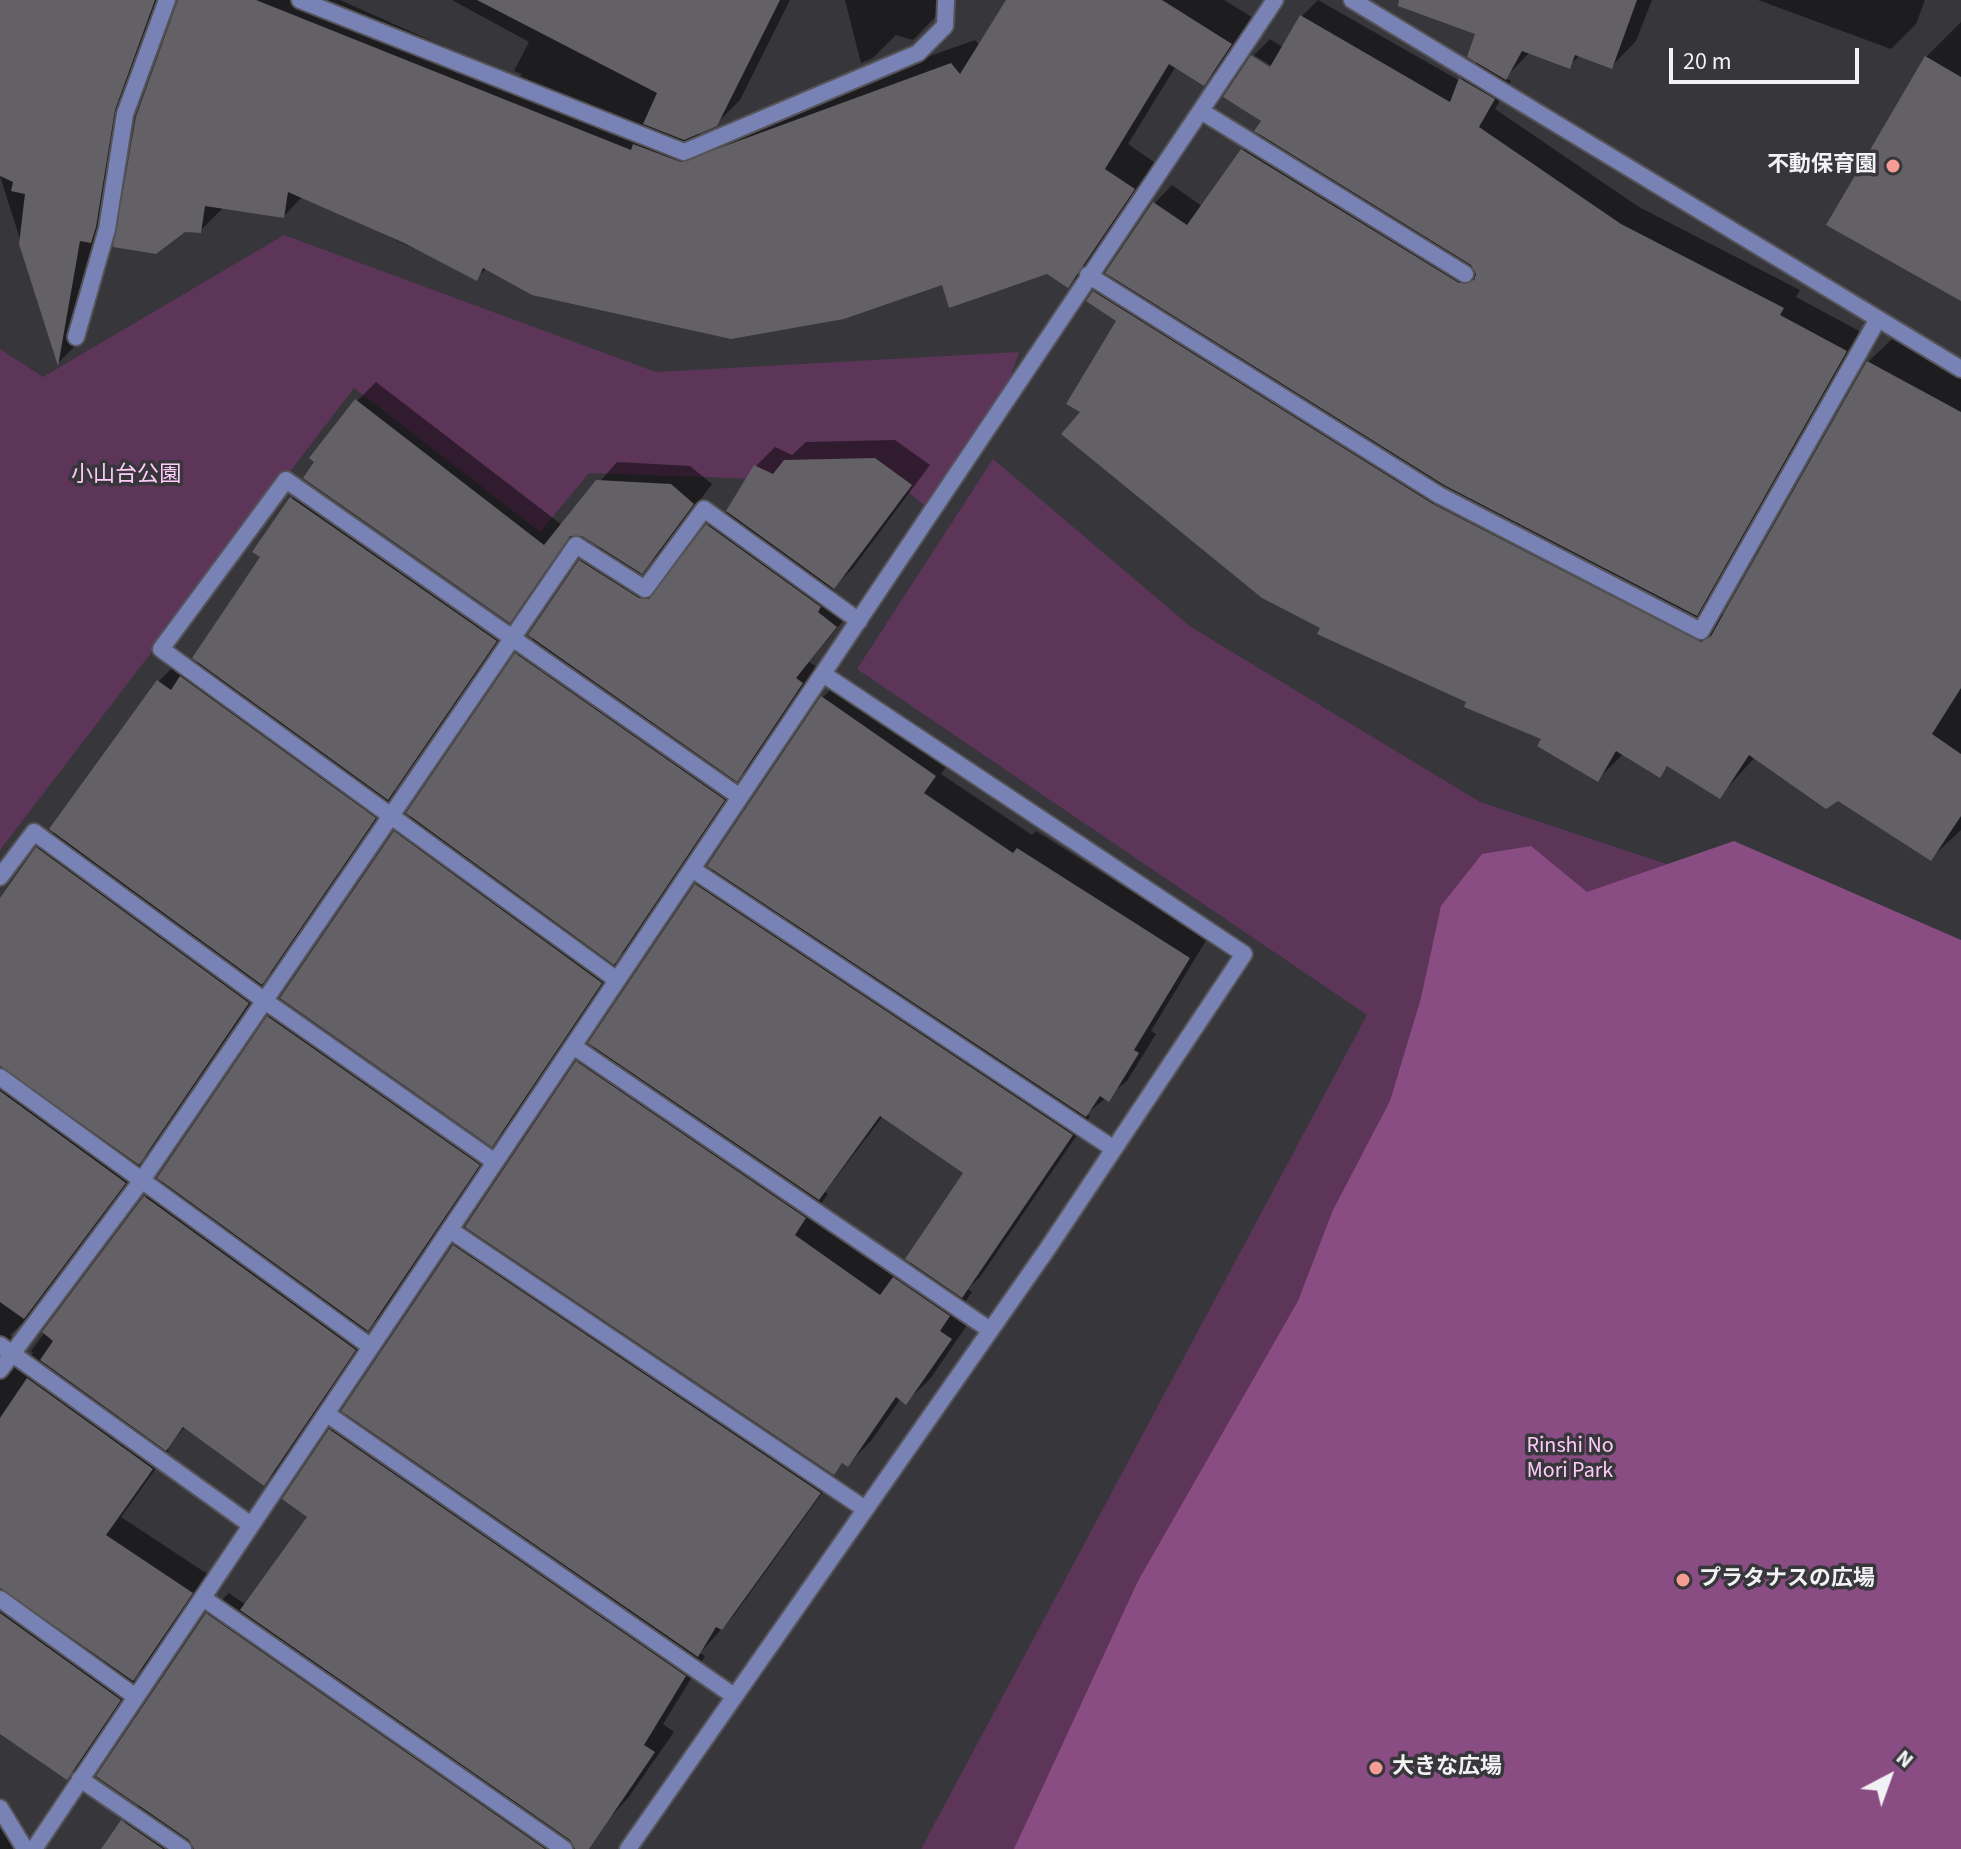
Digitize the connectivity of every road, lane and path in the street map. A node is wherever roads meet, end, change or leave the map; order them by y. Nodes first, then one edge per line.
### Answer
1 (167, 0) edge
2 (300, 0) edge
3 (946, 0) edge
4 (1275, 0) edge
5 (1352, 0) edge
6 (1201, 111) junction
7 (1465, 274) dead end
8 (1088, 275) junction
9 (1878, 319) junction
10 (76, 337) dead end
11 (1961, 369) edge
12 (859, 621) junction
13 (514, 636) junction
14 (823, 674) junction
15 (740, 797) junction
16 (390, 818) junction
17 (692, 869) junction
18 (0, 877) edge
19 (617, 980) junction
20 (265, 1001) junction
21 (573, 1046) junction
22 (0, 1077) edge
23 (1114, 1149) junction
24 (495, 1162) junction
25 (142, 1180) junction
26 (450, 1230) junction
27 (990, 1330) junction
28 (371, 1347) junction
29 (6, 1349) edge
30 (0, 1370) edge
31 (327, 1414) junction
32 (865, 1509) junction
33 (251, 1525) junction
34 (203, 1598) junction
35 (0, 1599) edge
36 (734, 1696) junction
37 (136, 1697) junction
38 (80, 1779) junction
39 (0, 1808) edge
40 (25, 1849) edge
41 (34, 1849) edge
42 (183, 1849) edge
43 (564, 1849) edge
44 (628, 1849) edge

1 - 10 street
2 - 3 street
4 - 6 street
5 - 9 street
6 - 7 street
6 - 8 street
8 - 9 street
8 - 12 street
9 - 11 street
12 - 13 street
12 - 14 street
13 - 15 street
13 - 16 street
13 - 16 street
14 - 15 street
14 - 23 street
15 - 17 street
16 - 19 street
16 - 20 street
17 - 19 street
17 - 23 street
18 - 20 street
19 - 21 street
20 - 24 street
20 - 25 street
21 - 24 street
21 - 27 street
22 - 25 street
23 - 27 street
24 - 26 street
25 - 28 street
25 - 29 street
26 - 28 street
26 - 32 street
27 - 32 street
28 - 31 street
29 - 30 street
29 - 33 street
31 - 33 street
31 - 36 street
32 - 36 street
33 - 34 street
34 - 37 street
34 - 43 street
35 - 37 street
36 - 44 street
37 - 38 street
38 - 41 street
38 - 42 street
39 - 40 street

